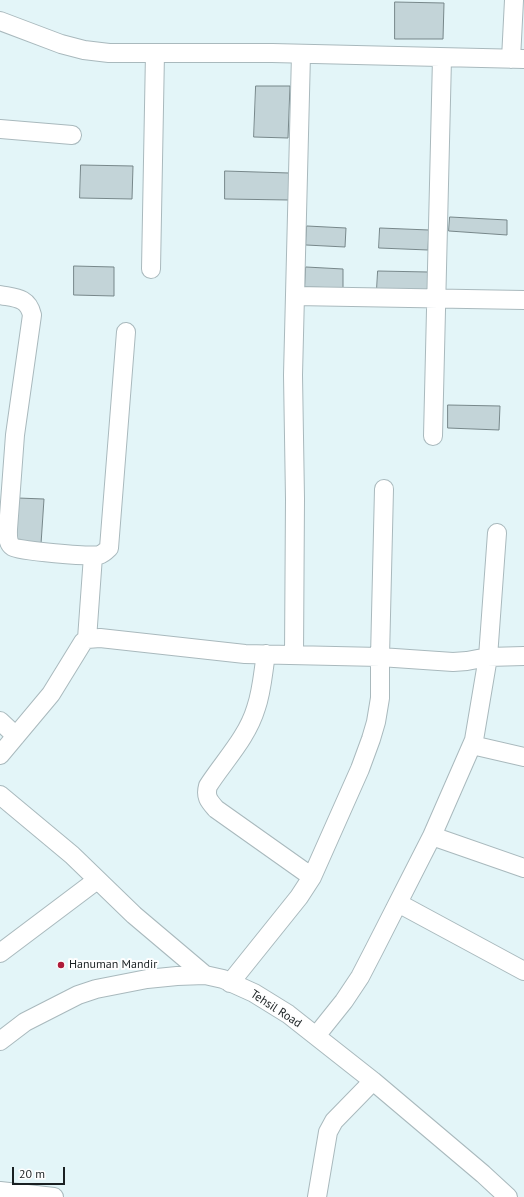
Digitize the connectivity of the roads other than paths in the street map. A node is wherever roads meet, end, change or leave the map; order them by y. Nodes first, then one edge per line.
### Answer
1 (514, 0) edge
2 (0, 20) edge
3 (155, 53) junction
4 (301, 54) junction
5 (442, 58) junction
6 (518, 59) edge
7 (0, 129) edge
8 (72, 135) dead end
9 (151, 270) dead end
10 (0, 295) edge
11 (295, 296) junction
12 (437, 298) junction
13 (524, 300) edge
14 (126, 332) dead end
15 (433, 436) dead end
16 (384, 489) dead end
17 (497, 533) dead end
18 (93, 556) junction
19 (87, 639) junction
20 (266, 654) junction
21 (294, 654) junction
22 (524, 656) edge
23 (380, 657) junction
24 (488, 657) junction
25 (0, 720) edge
26 (16, 736) junction
27 (472, 745) junction
28 (0, 755) edge
29 (524, 757) edge
30 (0, 795) edge
31 (432, 836) junction
32 (524, 868) edge
33 (312, 877) junction
34 (97, 880) junction
35 (398, 903) junction
36 (0, 953) edge
37 (524, 971) edge
38 (205, 976) junction
39 (230, 982) junction
40 (316, 1036) junction
41 (0, 1041) edge
42 (372, 1081) junction
43 (0, 1191) edge
44 (54, 1197) edge
45 (317, 1197) edge
46 (508, 1197) edge

1 - 6 street
2 - 3 street
3 - 4 street
3 - 9 street
4 - 5 street
4 - 11 street
5 - 6 street
5 - 12 street
7 - 8 street
10 - 18 street
11 - 12 street
11 - 21 street
12 - 13 street
12 - 15 street
14 - 18 street
16 - 23 street
17 - 24 street
18 - 19 street
19 - 20 street
19 - 26 street
20 - 21 street
20 - 33 street
21 - 23 street
22 - 24 street
23 - 24 street
23 - 33 street
24 - 27 street
25 - 26 street
26 - 28 street
27 - 29 street
27 - 31 street
30 - 34 street
31 - 32 street
31 - 35 street
33 - 39 street
34 - 36 street
34 - 38 street
35 - 37 street
35 - 40 street
38 - 39 street, Tehsil Road
38 - 41 street, Tehsil Road
39 - 40 street, Tehsil Road
40 - 42 street, Tehsil Road
42 - 45 street
42 - 46 street, Tehsil Road
43 - 44 street

